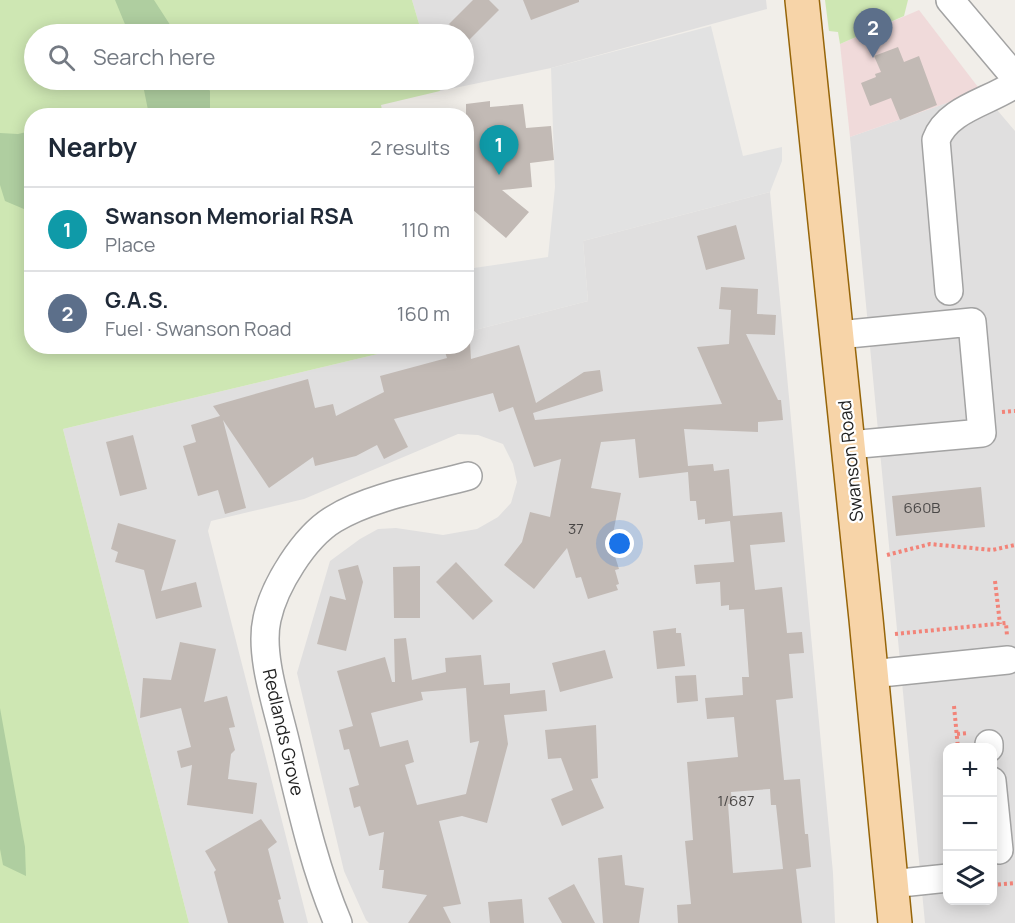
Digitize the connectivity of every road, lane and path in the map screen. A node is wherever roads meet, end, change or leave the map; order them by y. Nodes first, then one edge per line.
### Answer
1 (802, 0) edge
2 (950, 0) edge
3 (1015, 77) edge
4 (1015, 84) edge
5 (949, 291) dead end
6 (838, 334) junction
7 (849, 445) junction
8 (468, 476) dead end
9 (1015, 545) edge
10 (886, 555) dead end
11 (995, 581) dead end
12 (1000, 624) junction
13 (894, 634) dead end
14 (1008, 660) joint
15 (871, 674) junction
16 (954, 706) dead end
17 (958, 743) edge
18 (995, 797) edge
19 (1002, 854) edge
20 (943, 879) edge
21 (1015, 883) edge
22 (891, 884) junction
23 (997, 885) edge
24 (338, 923) edge
25 (895, 923) edge

1 - 6 main road, Swanson Road
2 - 3 street
4 - 5 street
6 - 7 main road, Swanson Road
6 - 7 street
7 - 15 main road, Swanson Road
8 - 24 street, Redlands Grove
9 - 10 path
11 - 12 path
12 - 13 path
12 - 14 path
14 - 15 street
15 - 22 main road, Swanson Road
16 - 17 path
18 - 19 street
20 - 22 street
21 - 23 path
22 - 25 main road, Swanson Road

